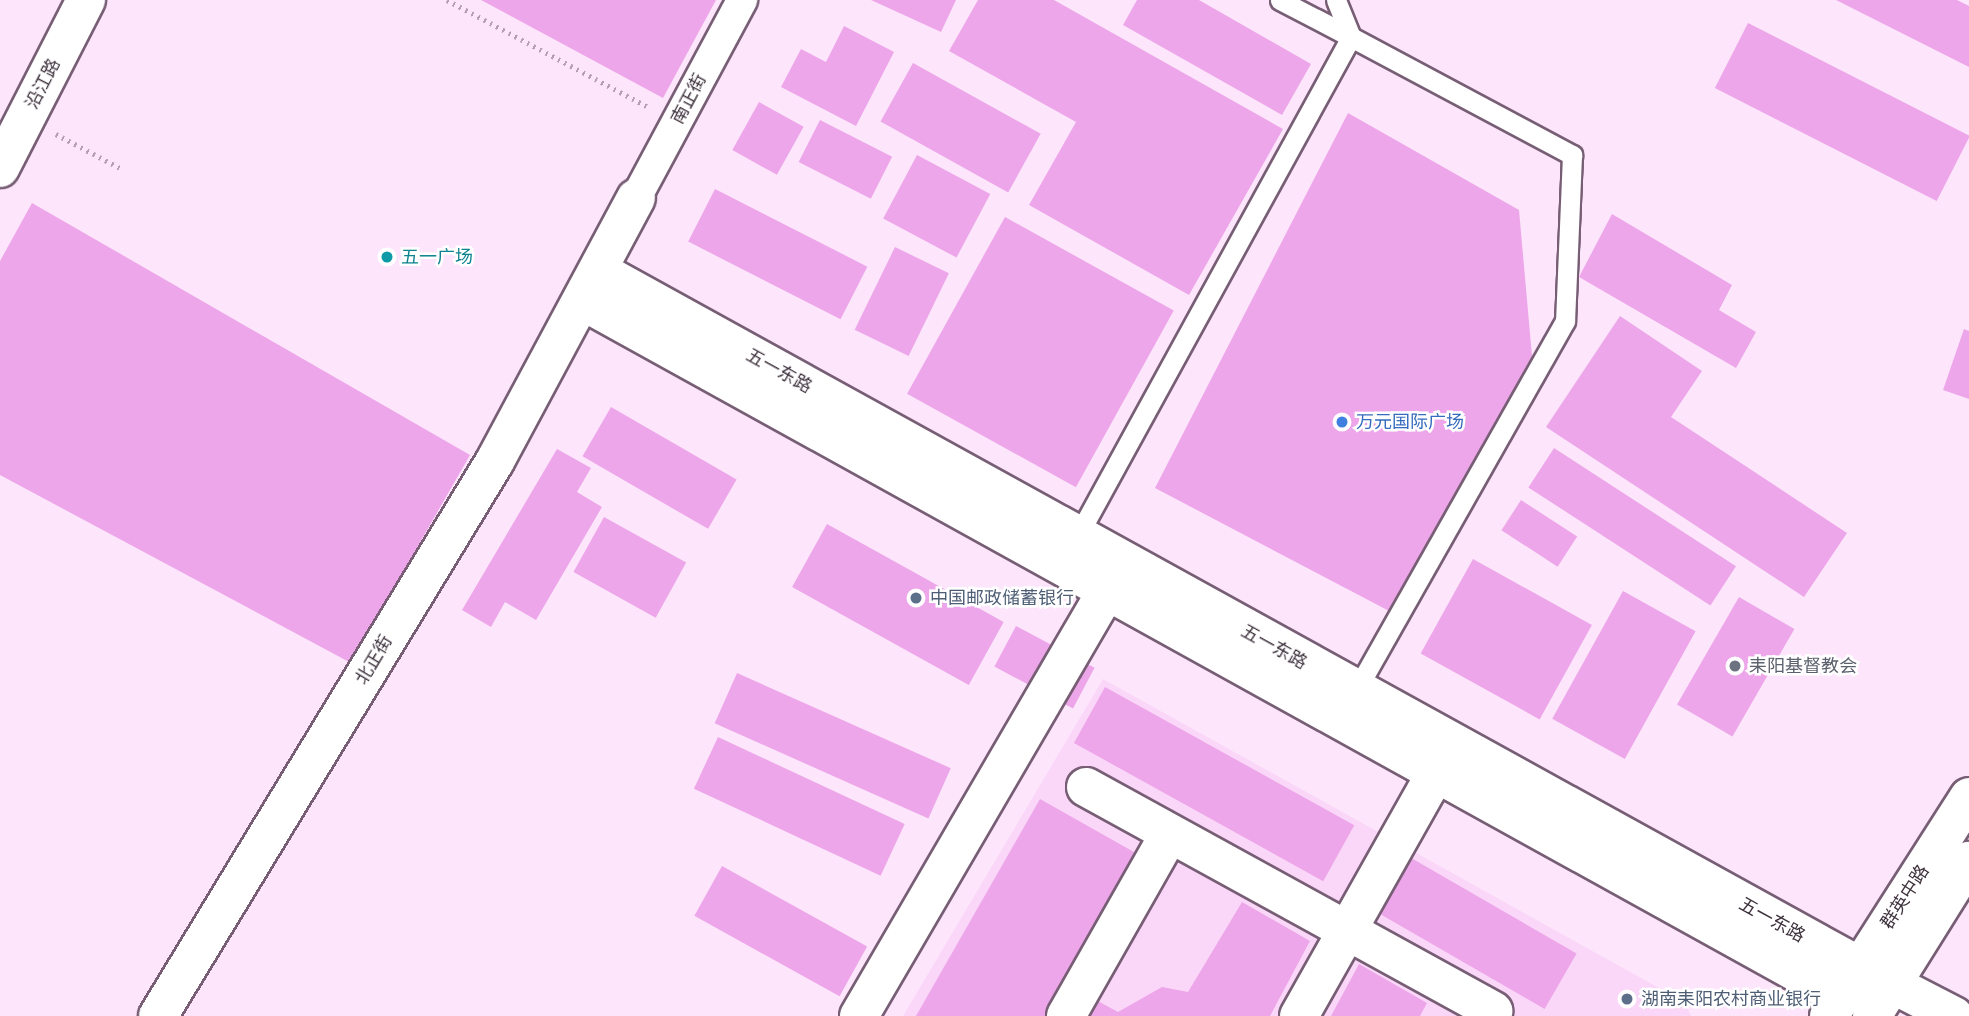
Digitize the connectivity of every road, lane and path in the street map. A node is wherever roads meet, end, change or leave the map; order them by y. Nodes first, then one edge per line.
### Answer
1 (64, 0) edge
2 (86, 0) edge
3 (447, 0) edge
4 (742, 0) edge
5 (1280, 0) edge
6 (1336, 0) edge
7 (1351, 37) junction
8 (677, 122) junction
9 (0, 124) edge
10 (56, 134) dead end
11 (120, 167) dead end
12 (0, 168) edge
13 (636, 198) joint
14 (591, 286) junction
15 (1077, 537) junction
16 (1114, 578) junction
17 (1355, 692) junction
18 (1444, 760) junction
19 (1086, 787) dead end
20 (1969, 797) edge
21 (1170, 832) junction
22 (1969, 861) edge
23 (1347, 930) junction
24 (1863, 1001) edge
25 (1494, 1011) dead end
26 (158, 1016) edge
27 (859, 1016) edge
28 (1066, 1016) edge
29 (1299, 1016) edge
30 (1954, 1016) edge

1 - 9 street, 沿江路
2 - 12 street, 沿江路
3 - 8 path
4 - 8 street, 南正街
5 - 7 lane
6 - 7 lane
7 - 15 lane
7 - 17 lane
8 - 13 street, 南正街
10 - 11 path
13 - 14 street, 北正街
14 - 15 street, 五一东路
14 - 16 street, 五一东路
14 - 26 street, 北正街
15 - 16 street, 五一东路
16 - 17 street, 五一东路
16 - 18 street, 五一东路
16 - 27 street
17 - 18 street, 五一东路
18 - 23 street
18 - 24 street, 五一东路
19 - 21 street
20 - 24 street, 群英中路
21 - 23 street
21 - 28 street
22 - 24 street, 群英中路
23 - 25 street
23 - 29 street
24 - 30 street, 五一东路

